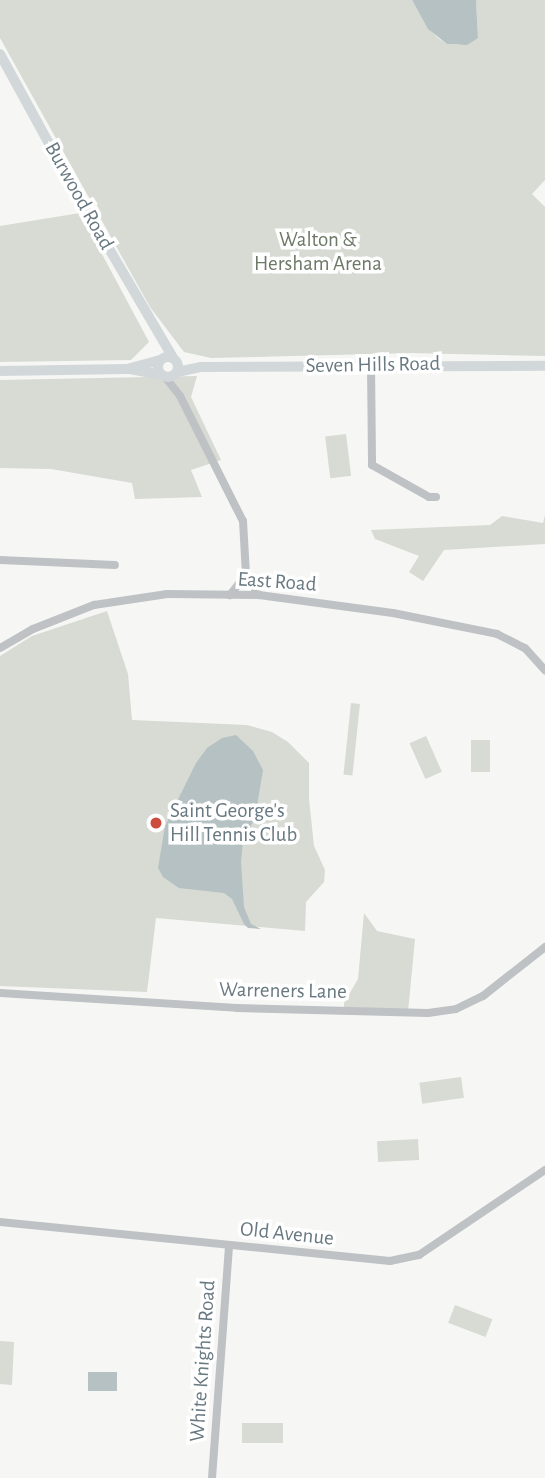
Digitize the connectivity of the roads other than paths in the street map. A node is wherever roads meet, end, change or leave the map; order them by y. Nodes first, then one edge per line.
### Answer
1 (0, 54) edge
2 (371, 365) junction
3 (545, 366) edge
4 (169, 367) junction
5 (0, 371) edge
6 (436, 497) dead end
7 (0, 559) edge
8 (115, 565) dead end
9 (246, 575) junction
10 (260, 595) junction
11 (230, 596) junction
12 (0, 648) edge
13 (545, 670) edge
14 (545, 947) edge
15 (0, 993) edge
16 (545, 1170) edge
17 (0, 1222) edge
18 (229, 1246) junction
19 (212, 1478) edge

1 - 4 main road, Burwood Road
2 - 3 main road, Seven Hills Road
2 - 4 main road, Seven Hills Road
2 - 6 street
4 - 5 main road
4 - 9 street
7 - 8 street
9 - 10 street
9 - 11 street
10 - 11 street, East Road
10 - 13 street, East Road
11 - 12 street, East Road
14 - 15 street, Warreners Lane
16 - 18 street, Old Avenue
17 - 18 street, Old Avenue
18 - 19 street, White Knights Road

